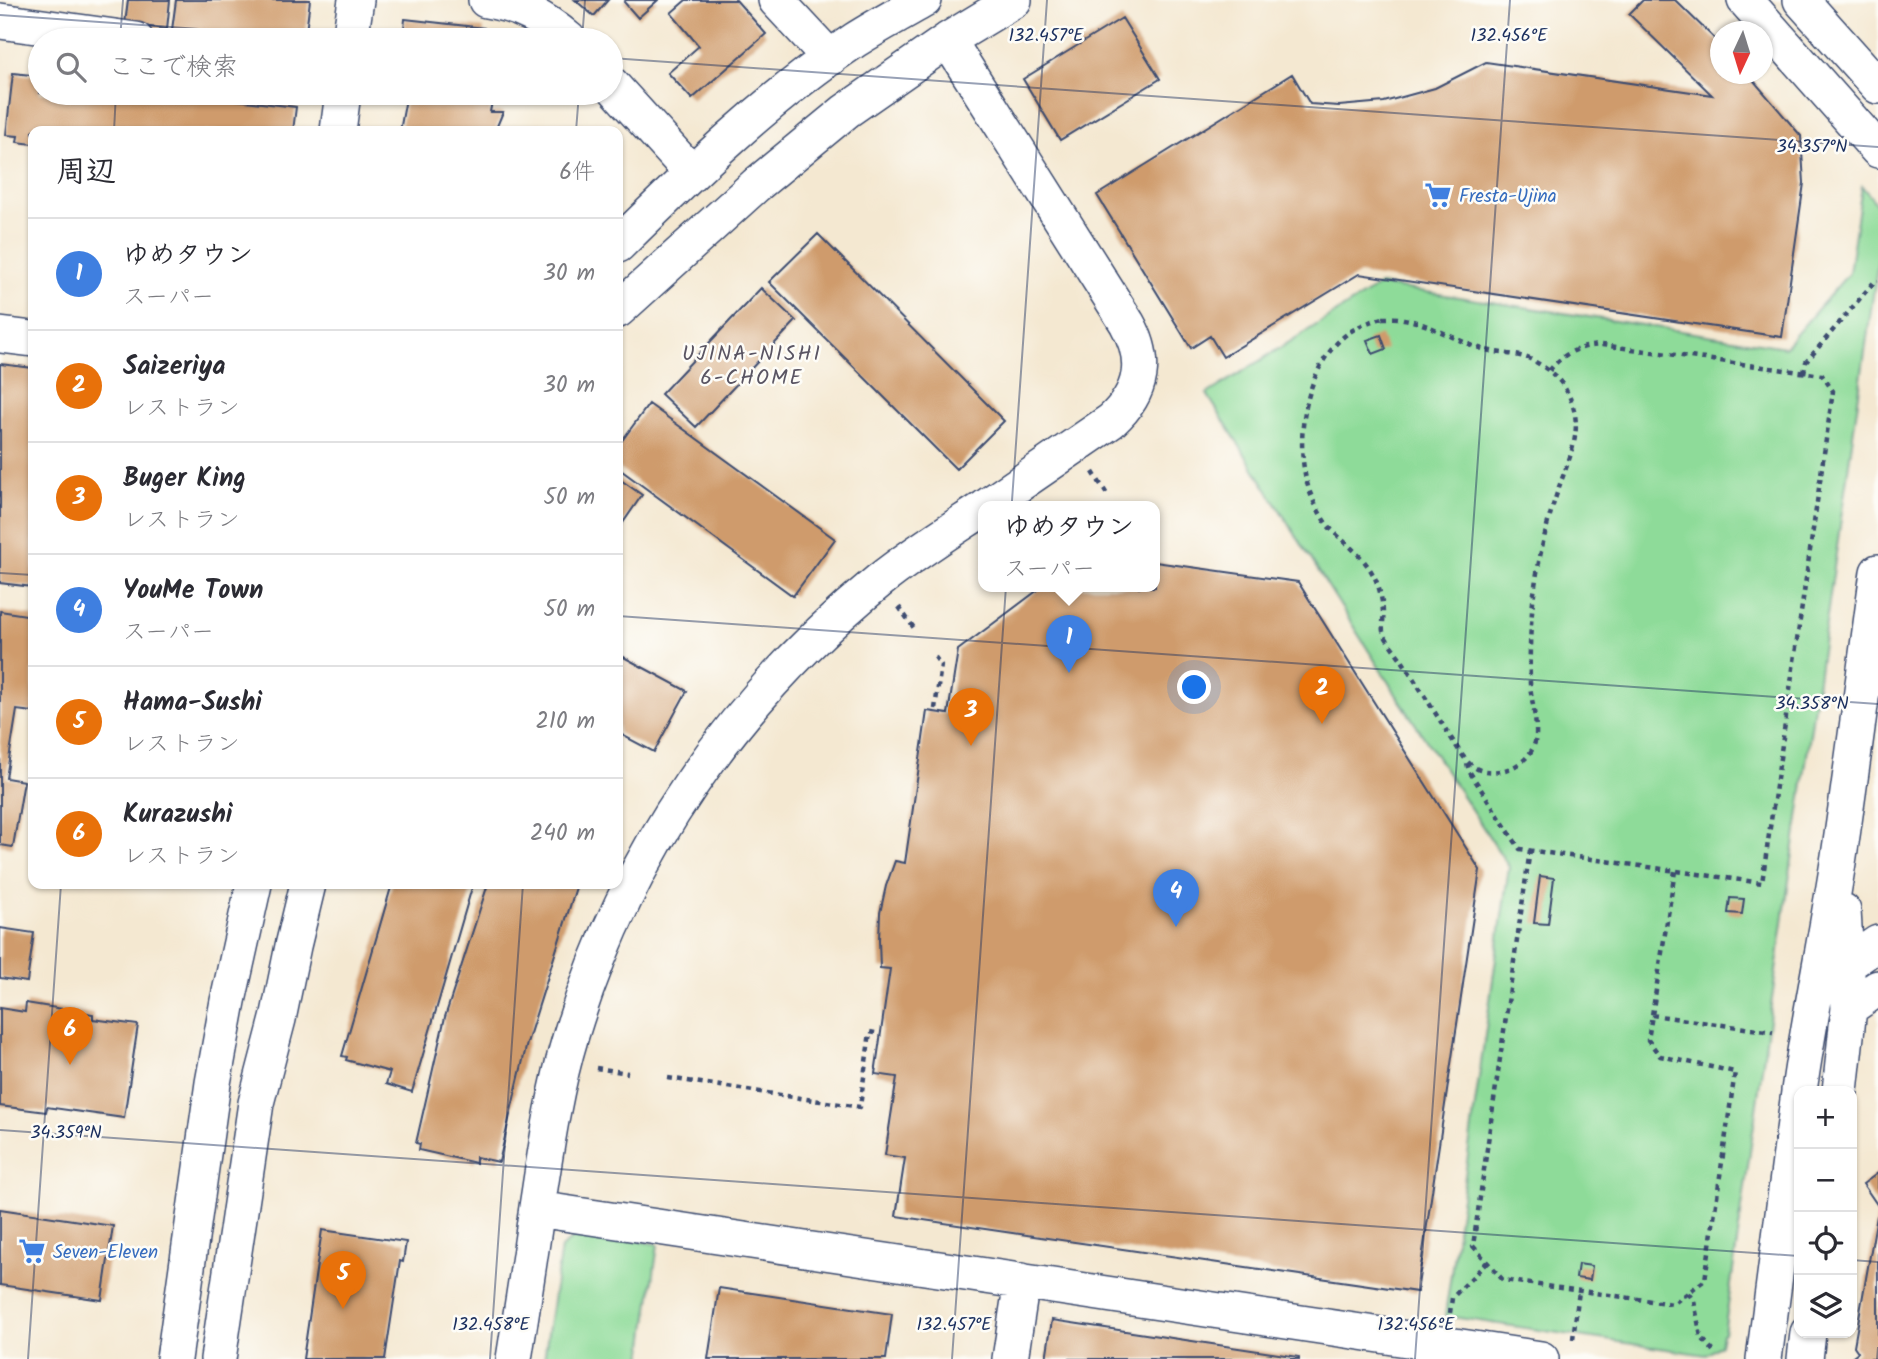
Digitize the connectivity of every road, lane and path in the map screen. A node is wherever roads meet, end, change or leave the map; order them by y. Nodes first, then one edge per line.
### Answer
1 (356, 0) edge
2 (486, 0) edge
3 (776, 0) edge
4 (924, 0) edge
5 (1014, 0) edge
6 (1745, 0) edge
7 (1801, 0) edge
8 (0, 21) edge
9 (50, 28) edge
10 (352, 28) edge
11 (554, 28) edge
12 (948, 40) junction
13 (830, 58) junction
14 (1878, 86) edge
15 (623, 97) edge
16 (341, 105) edge
17 (339, 126) edge
18 (1878, 150) edge
19 (691, 172) junction
20 (623, 241) edge
21 (1878, 281) edge
22 (623, 305) edge
23 (0, 335) edge
24 (28, 338) edge
25 (1549, 371) junction
26 (1804, 373) junction
27 (1089, 465) dead end
28 (1108, 496) dead end
29 (995, 501) edge
30 (978, 513) edge
31 (1878, 572) edge
32 (894, 601) dead end
33 (916, 631) dead end
34 (935, 657) dead end
35 (935, 709) dead end
36 (1467, 762) junction
37 (1530, 850) junction
38 (1839, 855) junction
39 (1675, 871) junction
40 (253, 889) edge
41 (307, 889) edge
42 (1878, 943) edge
43 (1846, 965) junction
44 (1815, 986) junction
45 (1878, 988) edge
46 (1849, 1008) junction
47 (1652, 1014) junction
48 (1777, 1033) dead end
49 (881, 1034) dead end
50 (588, 1067) dead end
51 (628, 1073) dead end
52 (668, 1079) dead end
53 (1800, 1086) edge
54 (1841, 1086) edge
55 (1794, 1130) edge
56 (537, 1209) junction
57 (1487, 1262) junction
58 (1022, 1281) junction
59 (1580, 1291) junction
60 (1688, 1293) junction
61 (1448, 1320) dead end
62 (1807, 1338) edge
63 (1573, 1339) dead end
64 (1372, 1347) edge
65 (1716, 1354) dead end
66 (174, 1359) edge
67 (218, 1359) edge
68 (514, 1359) edge
69 (1010, 1359) edge
70 (1541, 1359) edge
71 (1764, 1359) edge
72 (1805, 1359) edge

1 - 10 street
2 - 11 street
3 - 13 street
4 - 13 street
5 - 12 street
6 - 18 street
7 - 14 street
8 - 9 street
12 - 22 street
12 - 29 street
13 - 19 street
15 - 19 street
16 - 17 street
19 - 20 street
21 - 26 path
23 - 24 street
25 - 26 path
25 - 36 path
25 - 36 path
26 - 39 path
27 - 28 path
30 - 56 street
31 - 38 street
32 - 33 path
34 - 35 path
36 - 37 path
37 - 39 path
37 - 57 path
38 - 43 street
38 - 44 street
39 - 47 path
40 - 66 street
41 - 67 street
42 - 43 street
43 - 44 street
43 - 46 street
44 - 53 street
45 - 46 street
46 - 54 street
47 - 48 path
47 - 60 path
49 - 52 path
50 - 51 path
55 - 71 street
56 - 58 street
56 - 68 street
57 - 59 path
57 - 61 path
58 - 64 street
58 - 69 street
59 - 60 path
59 - 63 path
60 - 65 path
62 - 72 street
64 - 70 street

